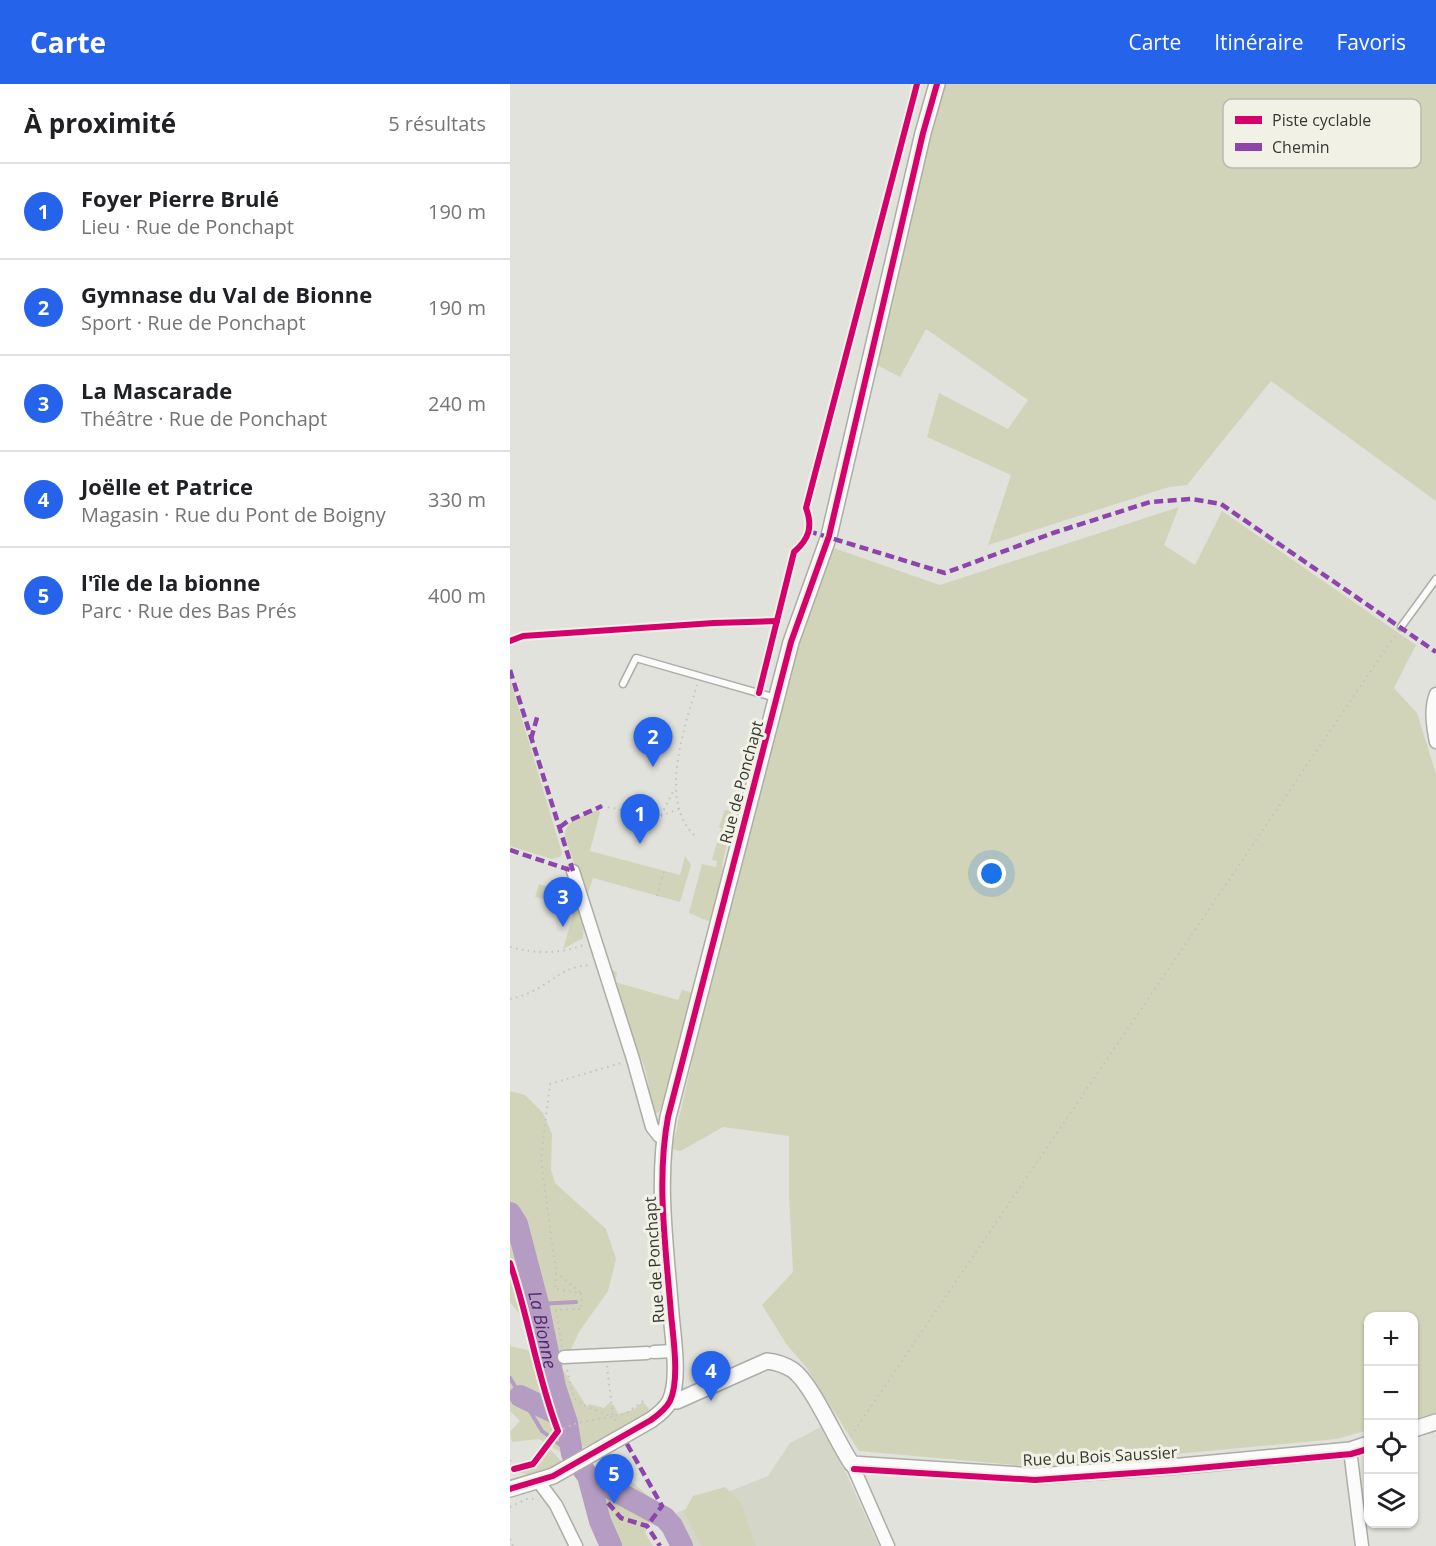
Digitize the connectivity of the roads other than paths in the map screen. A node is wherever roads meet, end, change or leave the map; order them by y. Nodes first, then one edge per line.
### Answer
1 (937, 84) edge
2 (1436, 579) edge
3 (1401, 627) road end
4 (622, 684) dead end
5 (1436, 694) edge
6 (777, 698) junction
7 (1436, 742) edge
8 (573, 871) dead end
9 (664, 1138) junction
10 (674, 1351) junction
11 (564, 1358) road end
12 (671, 1400) junction
13 (1436, 1422) edge
14 (1418, 1427) edge
15 (1364, 1445) edge
16 (1350, 1450) junction
17 (852, 1464) junction
18 (538, 1481) junction
19 (510, 1489) edge
20 (576, 1546) edge
21 (888, 1546) edge
22 (1362, 1546) edge

1 - 6 street, Rue de Ponchapt
2 - 3 lane
4 - 6 lane
5 - 7 street
6 - 9 street, Rue de Ponchapt
8 - 9 street
9 - 10 street, Rue de Ponchapt
10 - 11 street
10 - 12 street, Rue de Ponchapt
12 - 17 street
12 - 18 street
13 - 14 street
15 - 16 street, Rue du Bois Saussier
16 - 17 street, Rue du Bois Saussier
16 - 22 street
17 - 21 street
18 - 19 street
18 - 20 street

